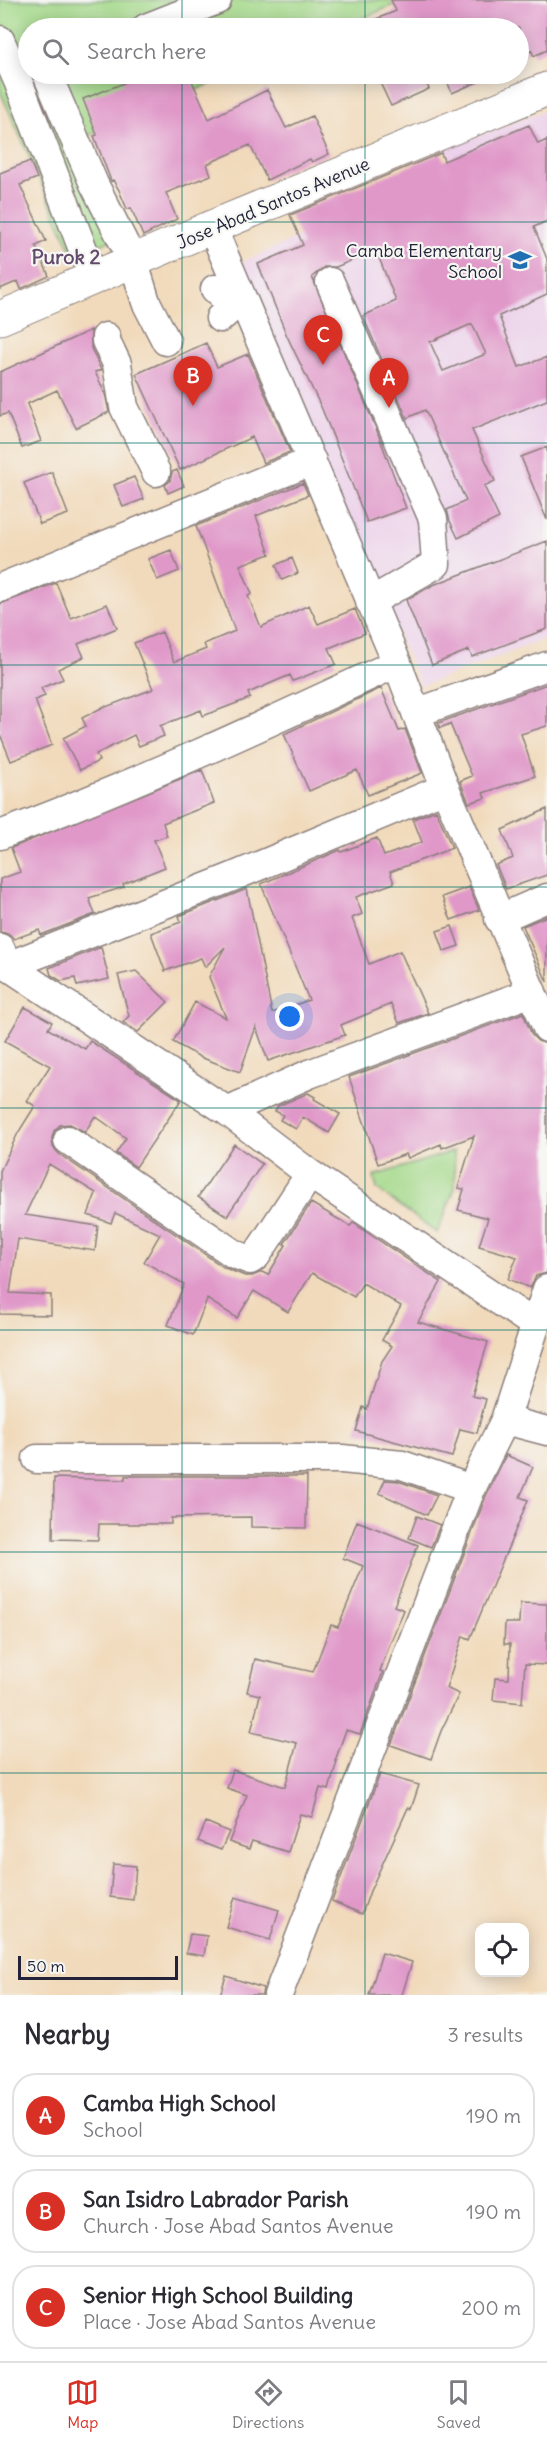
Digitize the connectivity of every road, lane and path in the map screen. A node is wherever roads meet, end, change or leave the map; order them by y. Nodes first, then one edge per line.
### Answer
1 (217, 0) edge
2 (171, 18) edge
3 (0, 40) edge
4 (18, 65) edge
5 (29, 84) edge
6 (51, 84) edge
7 (547, 88) edge
8 (212, 227) junction
9 (134, 263) junction
10 (94, 278) junction
11 (330, 282) dead end
12 (215, 288) dead end
13 (0, 318) edge
14 (219, 318) dead end
15 (106, 337) dead end
16 (166, 341) dead end
17 (312, 461) junction
18 (156, 472) dead end
19 (0, 588) edge
20 (370, 602) junction
21 (397, 663) junction
22 (547, 666) edge
23 (416, 713) junction
24 (445, 788) junction
25 (0, 835) edge
26 (547, 898) edge
27 (499, 919) junction
28 (4, 957) edge
29 (531, 992) junction
30 (547, 1028) edge
31 (227, 1111) junction
32 (68, 1140) dead end
33 (310, 1174) junction
34 (547, 1289) edge
35 (534, 1324) junction
36 (505, 1420) junction
37 (547, 1431) edge
38 (38, 1459) dead end
39 (471, 1490) junction
40 (278, 1995) edge

1 - 2 street
3 - 4 street
5 - 10 street
6 - 9 street
7 - 8 highway, Jose Abad Santos Avenue
8 - 9 highway, Jose Abad Santos Avenue
8 - 17 street
9 - 10 highway, Jose Abad Santos Avenue
9 - 16 street
10 - 13 highway, Jose Abad Santos Avenue
11 - 20 street
12 - 14 street
15 - 18 street
17 - 19 street
17 - 20 street
20 - 21 street
21 - 23 street
21 - 25 street
22 - 23 street
23 - 24 street
24 - 27 street
24 - 28 street
26 - 27 street
27 - 29 street
28 - 31 street
29 - 30 street
29 - 31 street
31 - 33 street
32 - 33 street
33 - 35 street
34 - 35 street
35 - 36 street
36 - 37 street
36 - 39 street
38 - 39 street
39 - 40 street

